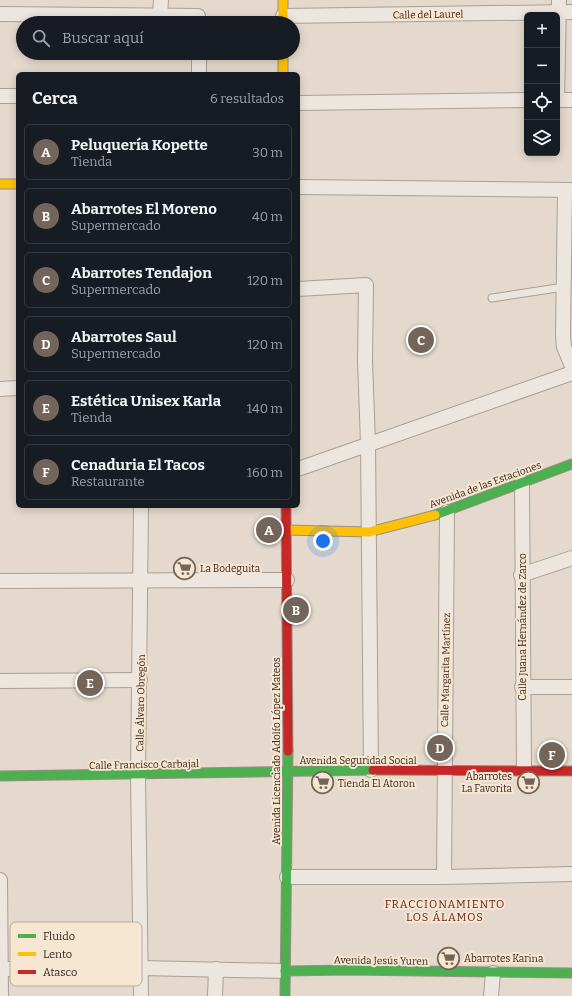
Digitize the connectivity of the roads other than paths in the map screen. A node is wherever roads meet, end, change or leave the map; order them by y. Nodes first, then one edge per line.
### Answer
1 (161, 0) edge
2 (283, 0) edge
3 (563, 8) edge
4 (0, 14) edge
5 (160, 15) junction
6 (170, 16) edge
7 (283, 16) edge
8 (300, 18) edge
9 (199, 60) edge
10 (283, 60) edge
11 (199, 72) edge
12 (283, 72) edge
13 (558, 84) edge
14 (0, 96) edge
15 (16, 96) edge
16 (524, 100) edge
17 (560, 100) edge
18 (572, 100) edge
19 (300, 103) edge
20 (0, 184) edge
21 (16, 184) edge
22 (300, 187) edge
23 (568, 190) edge
24 (564, 287) junction
25 (300, 289) edge
26 (492, 298) dead end
27 (572, 366) edge
28 (572, 373) edge
29 (16, 388) edge
30 (0, 389) edge
31 (368, 443) junction
32 (572, 464) edge
33 (301, 468) dead end
34 (522, 482) junction
35 (141, 508) edge
36 (286, 508) edge
37 (447, 512) junction
38 (285, 530) junction
39 (369, 532) junction
40 (572, 558) edge
41 (521, 575) junction
42 (142, 579) junction
43 (287, 580) junction
44 (0, 581) edge
45 (140, 680) junction
46 (0, 681) edge
47 (522, 687) junction
48 (572, 687) edge
49 (371, 770) junction
50 (444, 771) junction
51 (524, 771) junction
52 (572, 771) edge
53 (288, 772) junction
54 (138, 775) junction
55 (0, 776) edge
56 (572, 874) edge
57 (287, 877) junction
58 (444, 877) junction
59 (0, 880) edge
60 (140, 922) edge
61 (142, 968) edge
62 (0, 969) edge
63 (10, 969) edge
64 (216, 969) junction
65 (285, 970) junction
66 (493, 973) junction
67 (572, 973) edge
68 (1, 996) edge
69 (215, 996) edge
70 (285, 996) edge
71 (492, 996) edge

1 - 5 street
2 - 7 street
3 - 8 street, Calle del Laurel
3 - 13 street
4 - 5 street
5 - 6 street
9 - 11 street
10 - 12 street
14 - 15 street
16 - 19 street
17 - 18 street
20 - 21 street
22 - 23 street
23 - 24 street
24 - 26 lane
24 - 27 street
25 - 31 street
28 - 31 street
29 - 30 street
31 - 33 street
31 - 39 street
32 - 34 street, Avenida de las Estaciones
34 - 37 street, Avenida de las Estaciones
34 - 41 street, Calle Juana Hernández de Zarco
35 - 42 street, Calle Álvaro Obregón
36 - 38 street, Avenida Licenciado Adolfo López Mateos
37 - 39 street, Avenida de las Estaciones
37 - 50 street, Calle Margarita Martínez
38 - 39 street, Avenida de las Estaciones
38 - 43 street, Avenida Licenciado Adolfo López Mateos
39 - 49 street
40 - 41 street
41 - 47 street, Calle Juana Hernández de Zarco
42 - 43 street
42 - 44 street
42 - 45 street, Calle Álvaro Obregón
43 - 53 street, Avenida Licenciado Adolfo López Mateos
45 - 46 street
45 - 54 street, Calle Álvaro Obregón
47 - 48 street
47 - 51 street, Calle Juana Hernández de Zarco
49 - 50 street, Avenida Seguridad Social
49 - 53 street, Avenida Seguridad Social
50 - 51 street, Avenida Seguridad Social
50 - 58 street, Calle Margarita Martínez
51 - 52 street, Avenida Seguridad Social
53 - 54 street, Calle Francisco Carbajal
53 - 57 street, Avenida Licenciado Adolfo López Mateos
54 - 55 street, Calle Francisco Carbajal
54 - 60 street, Calle Álvaro Obregón
56 - 58 street
57 - 58 street
57 - 65 street, Avenida Licenciado Adolfo López Mateos
59 - 62 street
61 - 64 street
62 - 63 street
62 - 68 street
64 - 65 street
64 - 69 street
65 - 66 street, Avenida Jesús Yuren
65 - 70 street, Avenida Licenciado Adolfo López Mateos
66 - 67 street, Avenida Jesús Yuren
66 - 71 street

